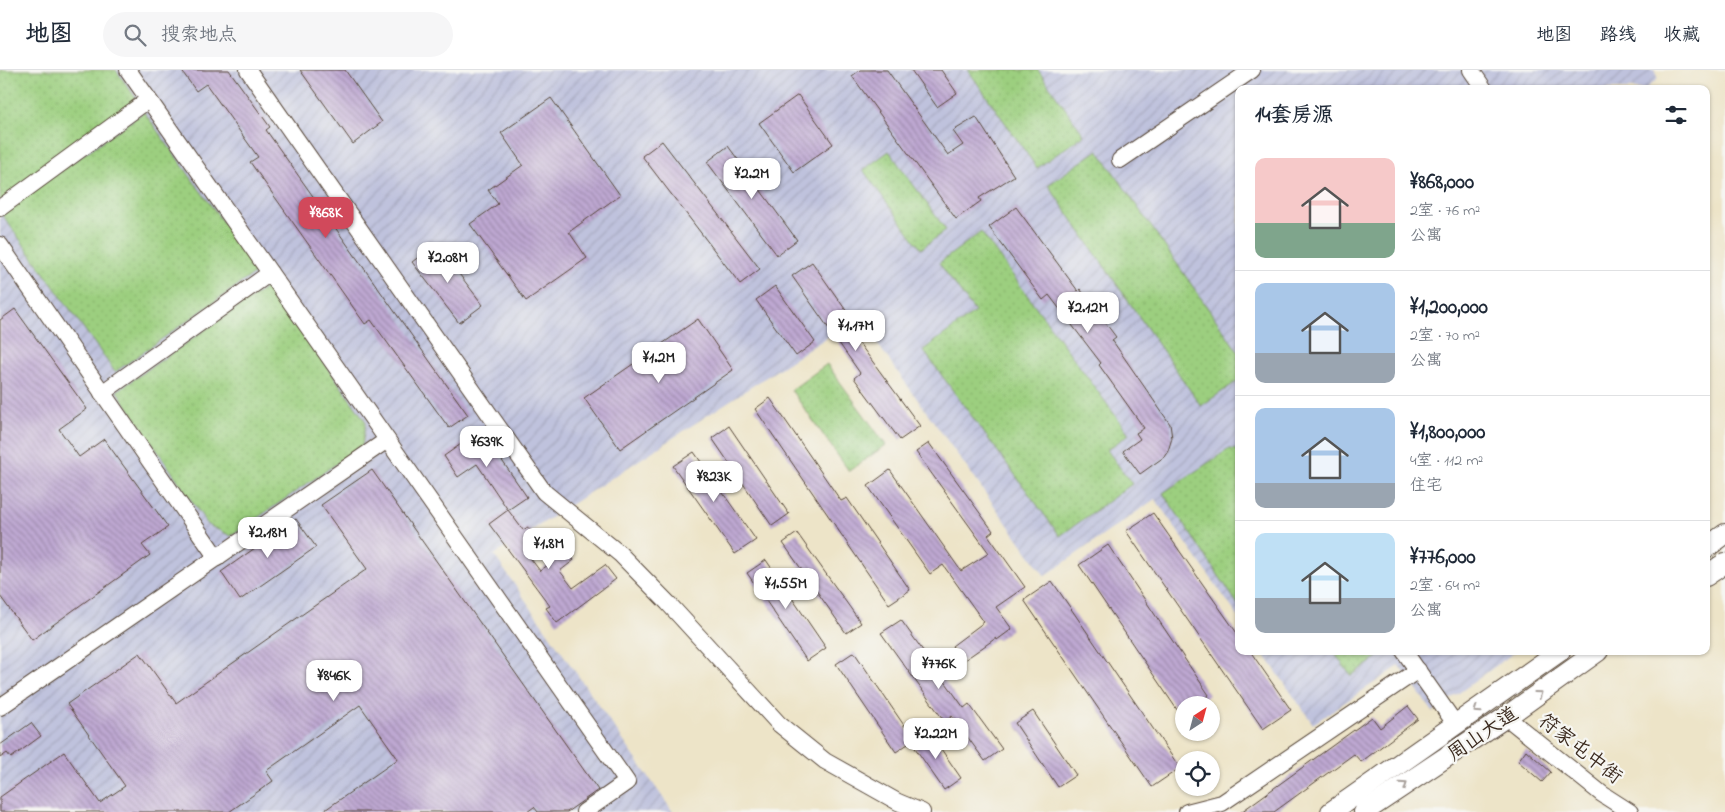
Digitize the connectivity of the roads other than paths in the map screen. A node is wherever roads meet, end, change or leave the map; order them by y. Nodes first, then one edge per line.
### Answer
1 (128, 70) edge
2 (248, 70) edge
3 (1252, 70) edge
4 (1471, 70) edge
5 (1481, 85) edge
6 (148, 100) junction
7 (1120, 160) dead end
8 (0, 208) edge
9 (0, 245) edge
10 (270, 273) junction
11 (102, 393) junction
12 (387, 440) junction
13 (1725, 534) edge
14 (1710, 545) edge
15 (217, 558) junction
16 (1725, 563) edge
17 (1710, 573) edge
18 (1407, 655) edge
19 (1554, 655) edge
20 (1592, 655) edge
21 (1418, 670) junction
22 (0, 707) edge
23 (1506, 717) junction
24 (1456, 725) junction
25 (584, 812) edge
26 (922, 812) edge
27 (1187, 812) edge
28 (1331, 812) edge
29 (1364, 812) edge
30 (1630, 812) edge

1 - 6 street
2 - 26 street
3 - 7 street
4 - 5 street
6 - 8 street
6 - 10 street
9 - 11 street
10 - 11 street
10 - 12 street
11 - 15 street
12 - 15 street
12 - 25 street
13 - 14 main road
15 - 22 street
16 - 17 main road
18 - 21 street
19 -> 24 main road, 周山大道
23 -> 20 main road, 周山大道
21 - 24 street
21 - 27 street
29 -> 23 main road, 周山大道
23 - 30 street, 符家屯中街
24 - 28 main road, 周山大道

